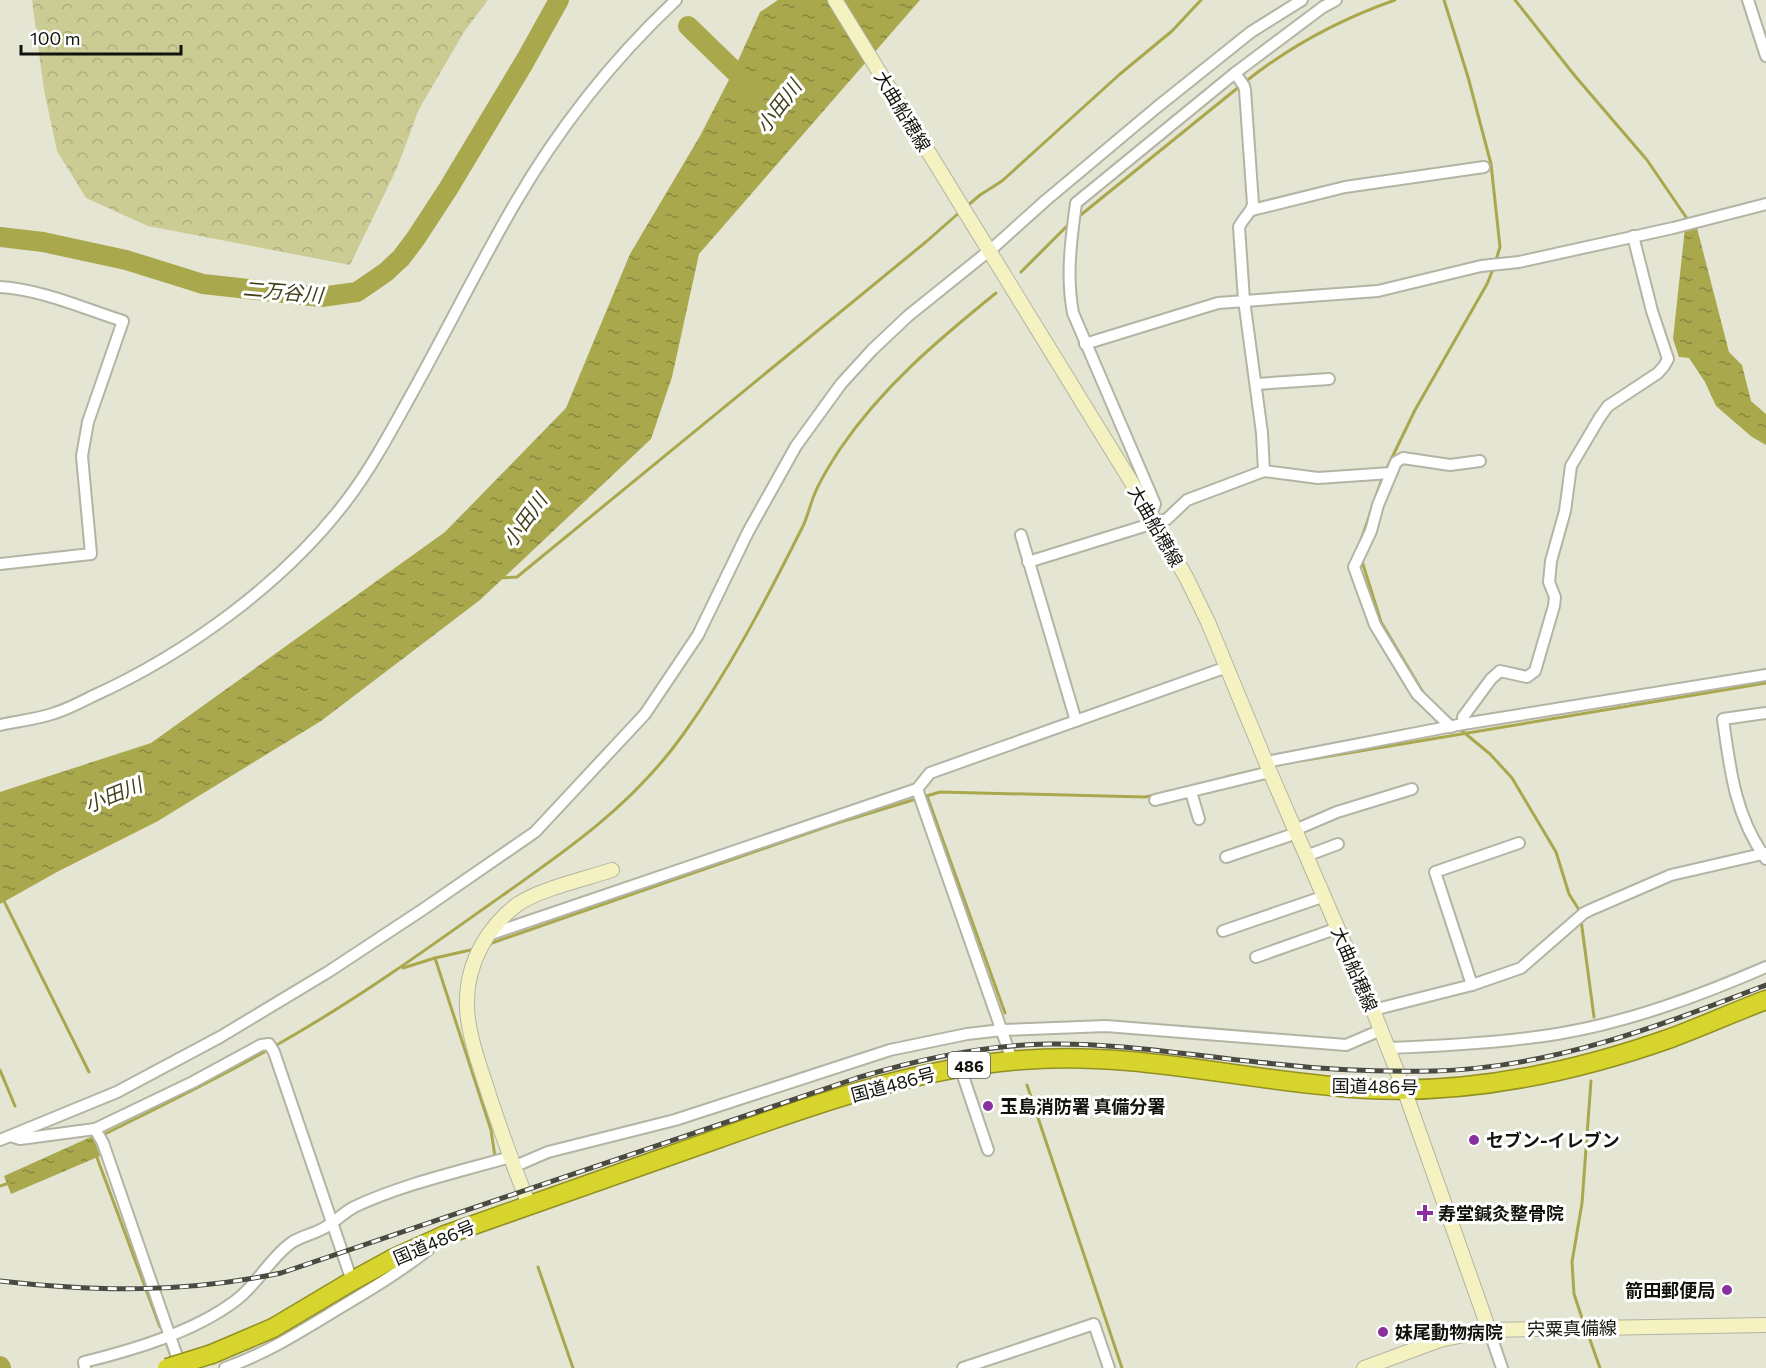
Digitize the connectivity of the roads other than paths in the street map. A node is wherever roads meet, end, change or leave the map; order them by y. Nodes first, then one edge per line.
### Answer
1 (676, 0) edge
2 (835, 0) edge
3 (1302, 0) edge
4 (1336, 0) edge
5 (1748, 0) edge
6 (1766, 56) edge
7 (1240, 79) junction
8 (1484, 167) dead end
9 (1766, 204) edge
10 (1252, 210) junction
11 (1633, 236) junction
12 (988, 250) junction
13 (0, 287) edge
14 (1244, 300) junction
15 (1085, 344) junction
16 (1329, 380) dead end
17 (1256, 384) junction
18 (1480, 461) dead end
19 (1264, 471) junction
20 (1391, 473) junction
21 (1153, 519) junction
22 (1021, 536) dead end
23 (1028, 562) junction
24 (0, 564) edge
25 (1227, 667) junction
26 (1766, 675) edge
27 (1766, 713) edge
28 (1076, 721) junction
29 (1463, 724) junction
30 (0, 725) edge
31 (1451, 728) junction
32 (1268, 767) junction
33 (917, 789) junction
34 (1412, 789) dead end
35 (1191, 792) junction
36 (1155, 801) dead end
37 (1199, 819) dead end
38 (1296, 832) junction
39 (1519, 843) dead end
40 (1338, 844) dead end
41 (1306, 856) junction
42 (1765, 856) edge
43 (1226, 857) dead end
44 (612, 870) dead end
45 (1325, 896) junction
46 (1338, 928) junction
47 (1222, 931) dead end
48 (486, 938) junction
49 (1256, 957) dead end
50 (1766, 967) edge
51 (1472, 985) junction
52 (1766, 999) edge
53 (1373, 1010) junction
54 (1002, 1030) junction
55 (1381, 1030) junction
56 (1388, 1048) junction
57 (1012, 1060) junction
58 (960, 1067) junction
59 (1404, 1089) junction
60 (99, 1135) junction
61 (5, 1138) edge
62 (988, 1150) dead end
63 (512, 1162) junction
64 (529, 1206) junction
65 (332, 1222) junction
66 (446, 1235) junction
67 (352, 1281) junction
68 (1766, 1325) edge
69 (1489, 1330) junction
70 (170, 1334) junction
71 (1391, 1363) edge
72 (85, 1368) edge
73 (167, 1368) edge
74 (181, 1368) edge
75 (225, 1368) edge
76 (963, 1368) edge
77 (1109, 1368) edge
78 (1364, 1368) edge
79 (1502, 1368) edge

1 - 30 street
2 - 12 main road, 大曲船穂線
3 - 12 street
4 - 7 street
5 - 6 street
7 - 10 street
7 - 15 street
8 - 10 street
9 - 11 street
10 - 14 street
11 - 14 street
11 - 29 street
12 - 21 main road, 大曲船穂線
12 - 61 street
13 - 24 street
14 - 15 street
14 - 17 street
15 - 21 street
16 - 17 street
17 - 19 street
18 - 20 street
19 - 20 street
19 - 21 street
20 - 31 street
21 - 23 street
21 - 25 main road, 大曲船穂線
22 - 23 street
23 - 28 street
25 - 28 street
25 - 32 main road, 大曲船穂線
26 - 29 street
27 - 42 street
28 - 33 street
29 - 31 street
31 - 32 street
32 - 35 street
32 - 38 main road, 大曲船穂線
33 - 48 street
33 - 54 street
34 - 38 street
35 - 36 street
35 - 37 street
38 - 41 main road, 大曲船穂線
38 - 43 street
39 - 51 street
40 - 41 street
41 - 45 main road, 大曲船穂線
42 - 51 street
44 - 48 main road
45 - 46 main road, 大曲船穂線
45 - 47 street
46 - 49 street
46 - 53 main road, 大曲船穂線
48 - 63 main road
50 - 56 street
51 - 53 street
52 - 59 highway, 国道486号 / 486
53 - 55 main road, 大曲船穂線
54 - 55 street
54 - 57 street
54 - 63 street
55 - 56 main road, 大曲船穂線
56 - 59 main road, 大曲船穂線
57 - 58 highway, 国道486号 / 486
57 - 59 highway, 国道486号 / 486
58 - 62 street
58 - 64 highway, 国道486号 / 486
59 - 69 main road
60 - 61 street
60 - 65 street
60 - 70 street
63 - 64 main road
63 - 65 street
64 - 66 highway, 国道486号 / 486
65 - 67 street
65 - 70 street
66 - 67 highway, 国道486号 / 486
66 - 75 street
67 - 73 highway, 国道486号 / 486, bridge
68 - 69 main road, 宍粟真備線
69 - 71 main road, 宍粟真備線
69 - 79 street
70 - 72 street
70 - 74 street
71 - 78 main road, 宍粟真備線
76 - 77 street

